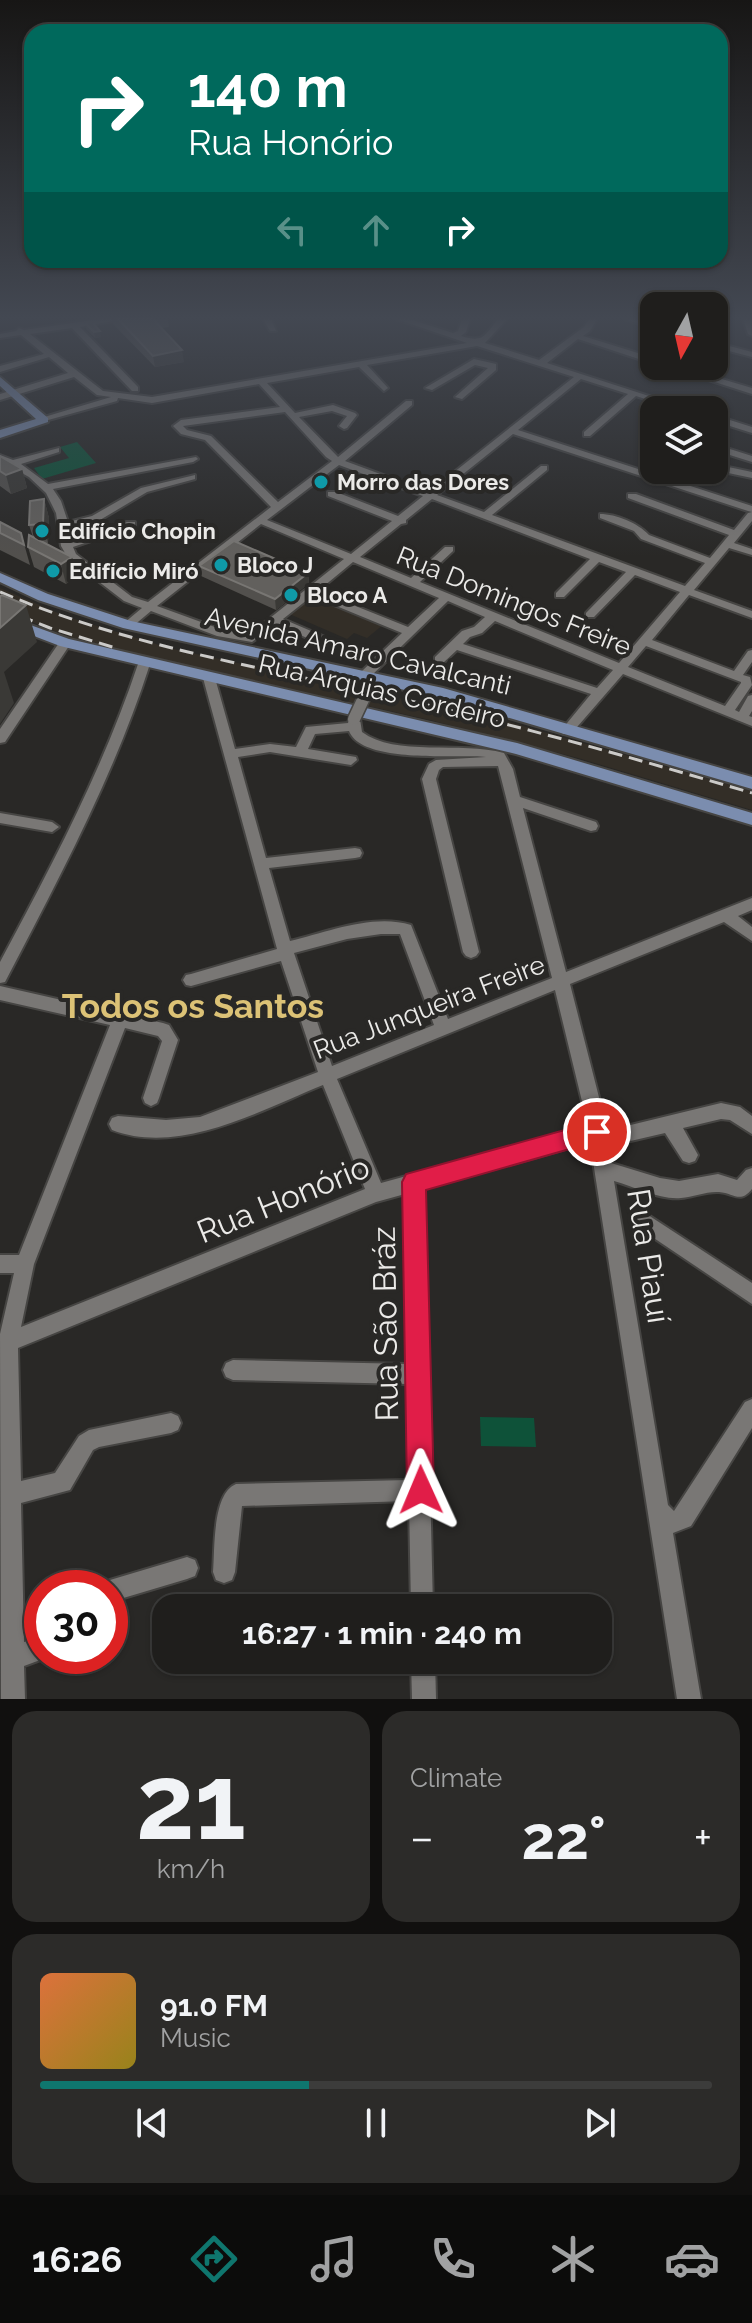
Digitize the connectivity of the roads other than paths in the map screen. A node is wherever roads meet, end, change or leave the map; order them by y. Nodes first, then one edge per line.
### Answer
1 (19, 398) edge
2 (100, 398) edge
3 (137, 398) edge
4 (162, 398) edge
5 (277, 398) edge
6 (553, 398) edge
7 (628, 398) edge
8 (409, 403) dead end
9 (290, 412) junction
10 (44, 420) junction
11 (728, 422) edge
12 (344, 426) dead end
13 (752, 430) edge
14 (513, 431) junction
15 (0, 434) edge
16 (587, 434) dead end
17 (56, 450) dead end
18 (728, 451) edge
19 (0, 458) edge
20 (751, 458) edge
21 (193, 459) dead end
22 (340, 462) junction
23 (14, 463) junction
24 (544, 468) dead end
25 (739, 471) junction
26 (728, 472) edge
27 (752, 475) edge
28 (192, 477) dead end
29 (47, 487) junction
30 (332, 494) dead end
31 (632, 496) dead end
32 (432, 497) junction
33 (277, 507) junction
34 (752, 509) edge
35 (752, 515) edge
36 (485, 516) junction
37 (604, 516) dead end
38 (259, 520) junction
39 (402, 521) junction
40 (131, 524) dead end
41 (64, 526) junction
42 (742, 530) edge
43 (752, 537) edge
44 (728, 544) junction
45 (66, 546) junction
46 (449, 549) dead end
47 (752, 552) edge
48 (597, 558) junction
49 (353, 559) junction
50 (712, 562) junction
51 (633, 571) junction
52 (0, 577) edge
53 (413, 582) junction
54 (687, 591) junction
55 (312, 592) junction
56 (560, 595) dead end
57 (447, 596) junction
58 (147, 608) junction
59 (494, 615) junction
60 (590, 615) dead end
61 (752, 615) edge
62 (0, 618) edge
63 (277, 620) junction
64 (128, 625) junction
65 (410, 632) junction
66 (644, 641) junction
67 (65, 643) junction
68 (328, 643) dead end
69 (455, 645) junction
70 (752, 654) edge
71 (439, 660) dead end
72 (144, 664) junction
73 (620, 669) junction
74 (736, 676) junction
75 (209, 678) junction
76 (369, 679) junction
77 (600, 693) junction
78 (752, 699) edge
79 (727, 712) junction
80 (747, 720) edge
81 (353, 723) junction
82 (567, 731) junction
83 (452, 733) junction
84 (0, 739) edge
85 (517, 749) junction
86 (478, 751) junction
87 (300, 752) junction
88 (230, 754) junction
89 (499, 759) junction
90 (351, 760) dead end
91 (752, 783) edge
92 (513, 800) junction
93 (0, 818) edge
94 (752, 819) edge
95 (591, 826) dead end
96 (52, 827) dead end
97 (355, 853) dead end
98 (261, 864) junction
99 (752, 904) edge
100 (726, 915) junction
101 (752, 935) edge
102 (286, 951) junction
103 (471, 952) dead end
104 (0, 977) edge
105 (191, 980) dead end
106 (561, 983) junction
107 (0, 993) edge
108 (119, 1022) junction
109 (444, 1029) junction
110 (327, 1074) junction
111 (151, 1098) dead end
112 (118, 1124) dead end
113 (665, 1124) junction
114 (752, 1126) edge
115 (598, 1136) junction
116 (689, 1155) dead end
117 (602, 1168) junction
118 (752, 1176) edge
119 (414, 1182) junction
120 (376, 1193) junction
121 (642, 1220) dead end
122 (0, 1264) edge
123 (25, 1264) junction
124 (752, 1294) edge
125 (4, 1344) edge
126 (233, 1370) dead end
127 (419, 1374) junction
128 (752, 1409) edge
129 (171, 1423) dead end
130 (421, 1490) junction
131 (12, 1494) junction
132 (658, 1509) junction
133 (187, 1568) dead end
134 (224, 1572) dead end
135 (128, 1586) edge
136 (422, 1594) edge
137 (24, 1654) edge
138 (13, 1657) junction
139 (423, 1674) edge
140 (13, 1699) edge
141 (424, 1699) edge
142 (689, 1699) edge

1 - 10 main road
2 - 10 street
3 - 4 street
5 - 9 street
6 - 14 street
7 - 16 street
8 - 22 street
9 - 12 street
9 - 22 street
9 - 33 street
10 - 15 main road
11 - 13 street
14 - 32 street
14 - 34 street
17 - 23 street
18 - 20 street
19 - 23 street
20 - 25 street
21 - 29 street
22 - 32 street
22 - 33 street
23 - 29 street
24 - 36 street
25 - 26 street
25 - 27 street
28 - 41 street
29 - 41 street
30 - 39 street
31 - 42 street
32 - 36 street
32 - 39 street
33 - 38 street
35 - 42 street
36 - 48 street
37 - 50 street
38 - 49 street, Rua Domingos Freire
38 - 58 street
39 - 49 street
40 - 45 street
41 - 45 street
42 - 43 street
42 - 44 street
44 - 47 street
44 - 50 street
45 - 58 street
46 - 53 street
48 - 51 street
48 - 56 street
49 - 53 street, Rua Domingos Freire
49 - 55 street
50 - 54 street
51 - 54 street
51 - 60 street
52 - 64 main road, Avenida Amaro Cavalcanti
53 - 57 street, Rua Domingos Freire
54 - 61 street
54 - 66 street
55 - 63 street
55 - 65 street
57 - 59 street, Rua Domingos Freire
57 - 65 street
58 - 63 street
58 - 64 street
59 - 69 street
59 - 73 street, Rua Domingos Freire
62 - 67 main road, Rua Arquias Cordeiro
63 - 68 street
64 - 76 main road, Avenida Amaro Cavalcanti
65 - 76 street
66 - 73 street
66 - 74 street
67 - 72 main road, Rua Arquias Cordeiro
67 - 84 street
69 - 71 street
69 - 77 street
70 - 74 street
72 - 75 main road, Rua Arquias Cordeiro
72 - 104 street
73 - 77 street
73 - 79 street, Rua Domingos Freire
74 - 79 street
75 - 83 main road, Rua Arquias Cordeiro
75 - 88 street
76 - 81 street, bridge
76 - 82 main road, Avenida Amaro Cavalcanti
77 - 82 street
78 - 80 street
79 - 80 street, Rua Domingos Freire
81 - 86 street
81 - 87 street
82 - 91 main road, Avenida Amaro Cavalcanti
83 - 85 main road, Rua Arquias Cordeiro
83 - 86 main road
85 - 89 street
85 - 94 main road, Rua Arquias Cordeiro
86 - 89 street
87 - 88 street
87 - 90 street
88 - 98 street
89 - 92 street, Rua Piauí
89 - 103 street
92 - 95 street
92 - 106 street, Rua Piauí
93 - 96 street
97 - 98 street
98 - 102 street
99 - 100 street, Rua Junqueira Freire
100 - 101 street
100 - 106 street, Rua Junqueira Freire
102 - 105 street
102 - 109 street
102 - 110 street
106 - 109 street, Rua Junqueira Freire
106 - 115 street, Rua Piauí
107 - 108 street
108 - 111 street
108 - 123 street
109 - 110 street, Rua Junqueira Freire
110 - 112 street, Rua Junqueira Freire
110 - 120 street
113 - 114 street, Rua Honório
113 - 115 street, Rua Honório
113 - 116 street
115 - 117 street, Rua Piauí
115 - 119 street, Rua Honório
117 - 118 street
117 - 132 street, Rua Piauí
119 - 120 street, Rua Honório
119 - 127 street, Rua São Bráz
120 - 125 street, Rua Honório
121 - 124 street
122 - 123 street
123 - 125 street
125 - 131 street
126 - 127 street
127 - 130 street, Rua São Bráz
128 - 132 street
129 - 131 street
130 - 134 street
130 - 136 street, Rua São Bráz
131 - 138 street
132 - 142 street, Rua Piauí
133 - 135 street
137 - 138 street
138 - 140 street
139 - 141 street

